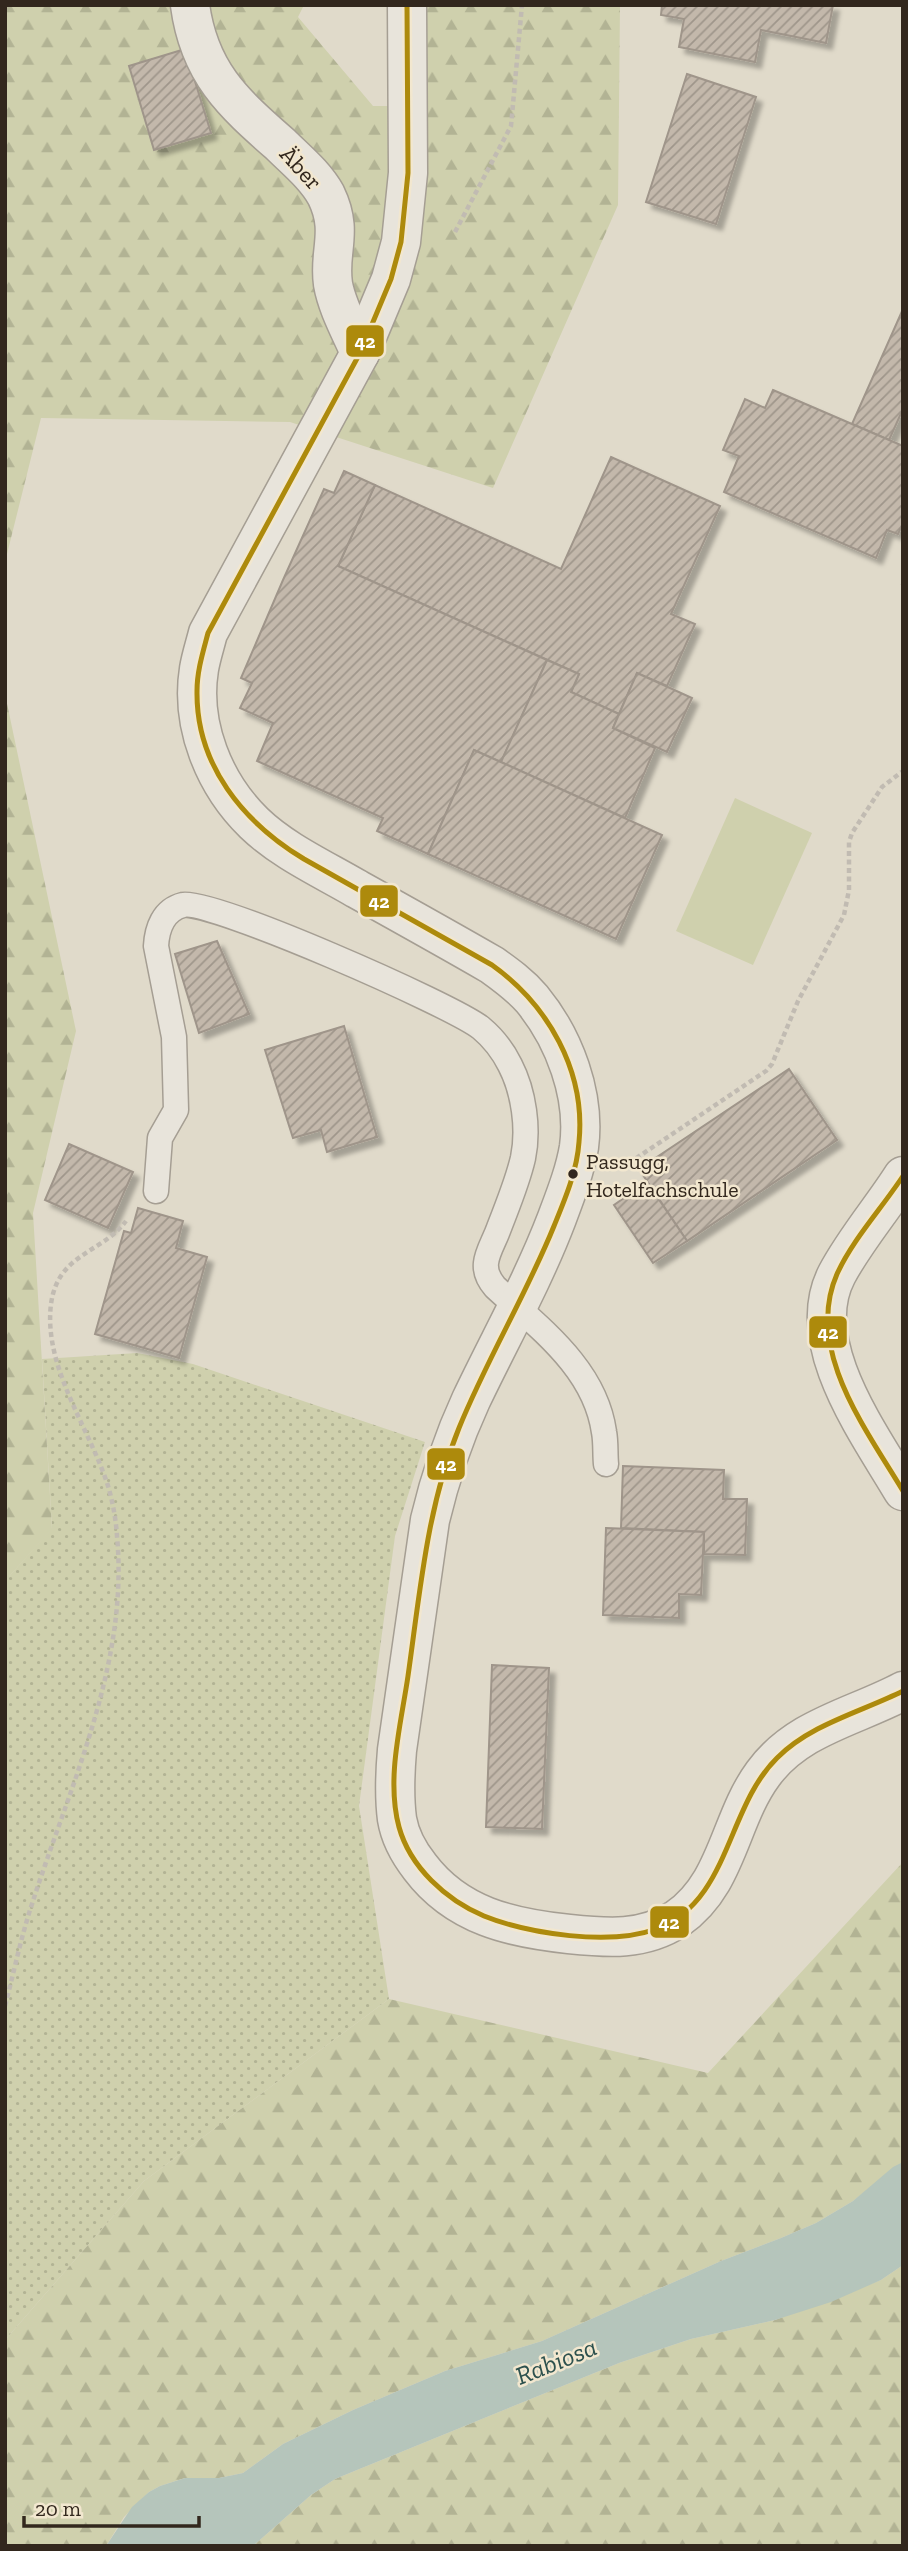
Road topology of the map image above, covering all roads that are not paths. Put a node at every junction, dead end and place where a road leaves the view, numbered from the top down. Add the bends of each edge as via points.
1 (190, 5) edge
2 (407, 5) edge
3 (360, 353) junction
4 (903, 1176) edge
5 (156, 1191) road end
6 (518, 1309) junction
7 (606, 1464) dead end
8 (903, 1491) edge
9 (903, 1691) edge

1 - 3 street, Äber via 201,51 221,86 310,173 326,196 336,233 334,286
2 - 3 street via 406,212 391,279
3 - 6 street via 208,633 197,697 202,732 223,783 255,824 295,853 492,965 531,998 551,1025 573,1080 579,1106 579,1146 542,1258
4 - 8 street via 836,1276 827,1301 826,1330 847,1392
5 - 6 lane via 160,1138 176,1110 174,1037 157,936 169,913 194,905 345,961 464,1016 492,1038 517,1083 526,1136 518,1177 486,1269 495,1287
6 - 7 lane via 564,1352 587,1384 603,1424
6 - 9 street via 452,1443 430,1520 395,1785 397,1822 408,1851 430,1881 460,1905 530,1930 609,1938 657,1930 695,1904 710,1885 750,1795 780,1756 822,1726

